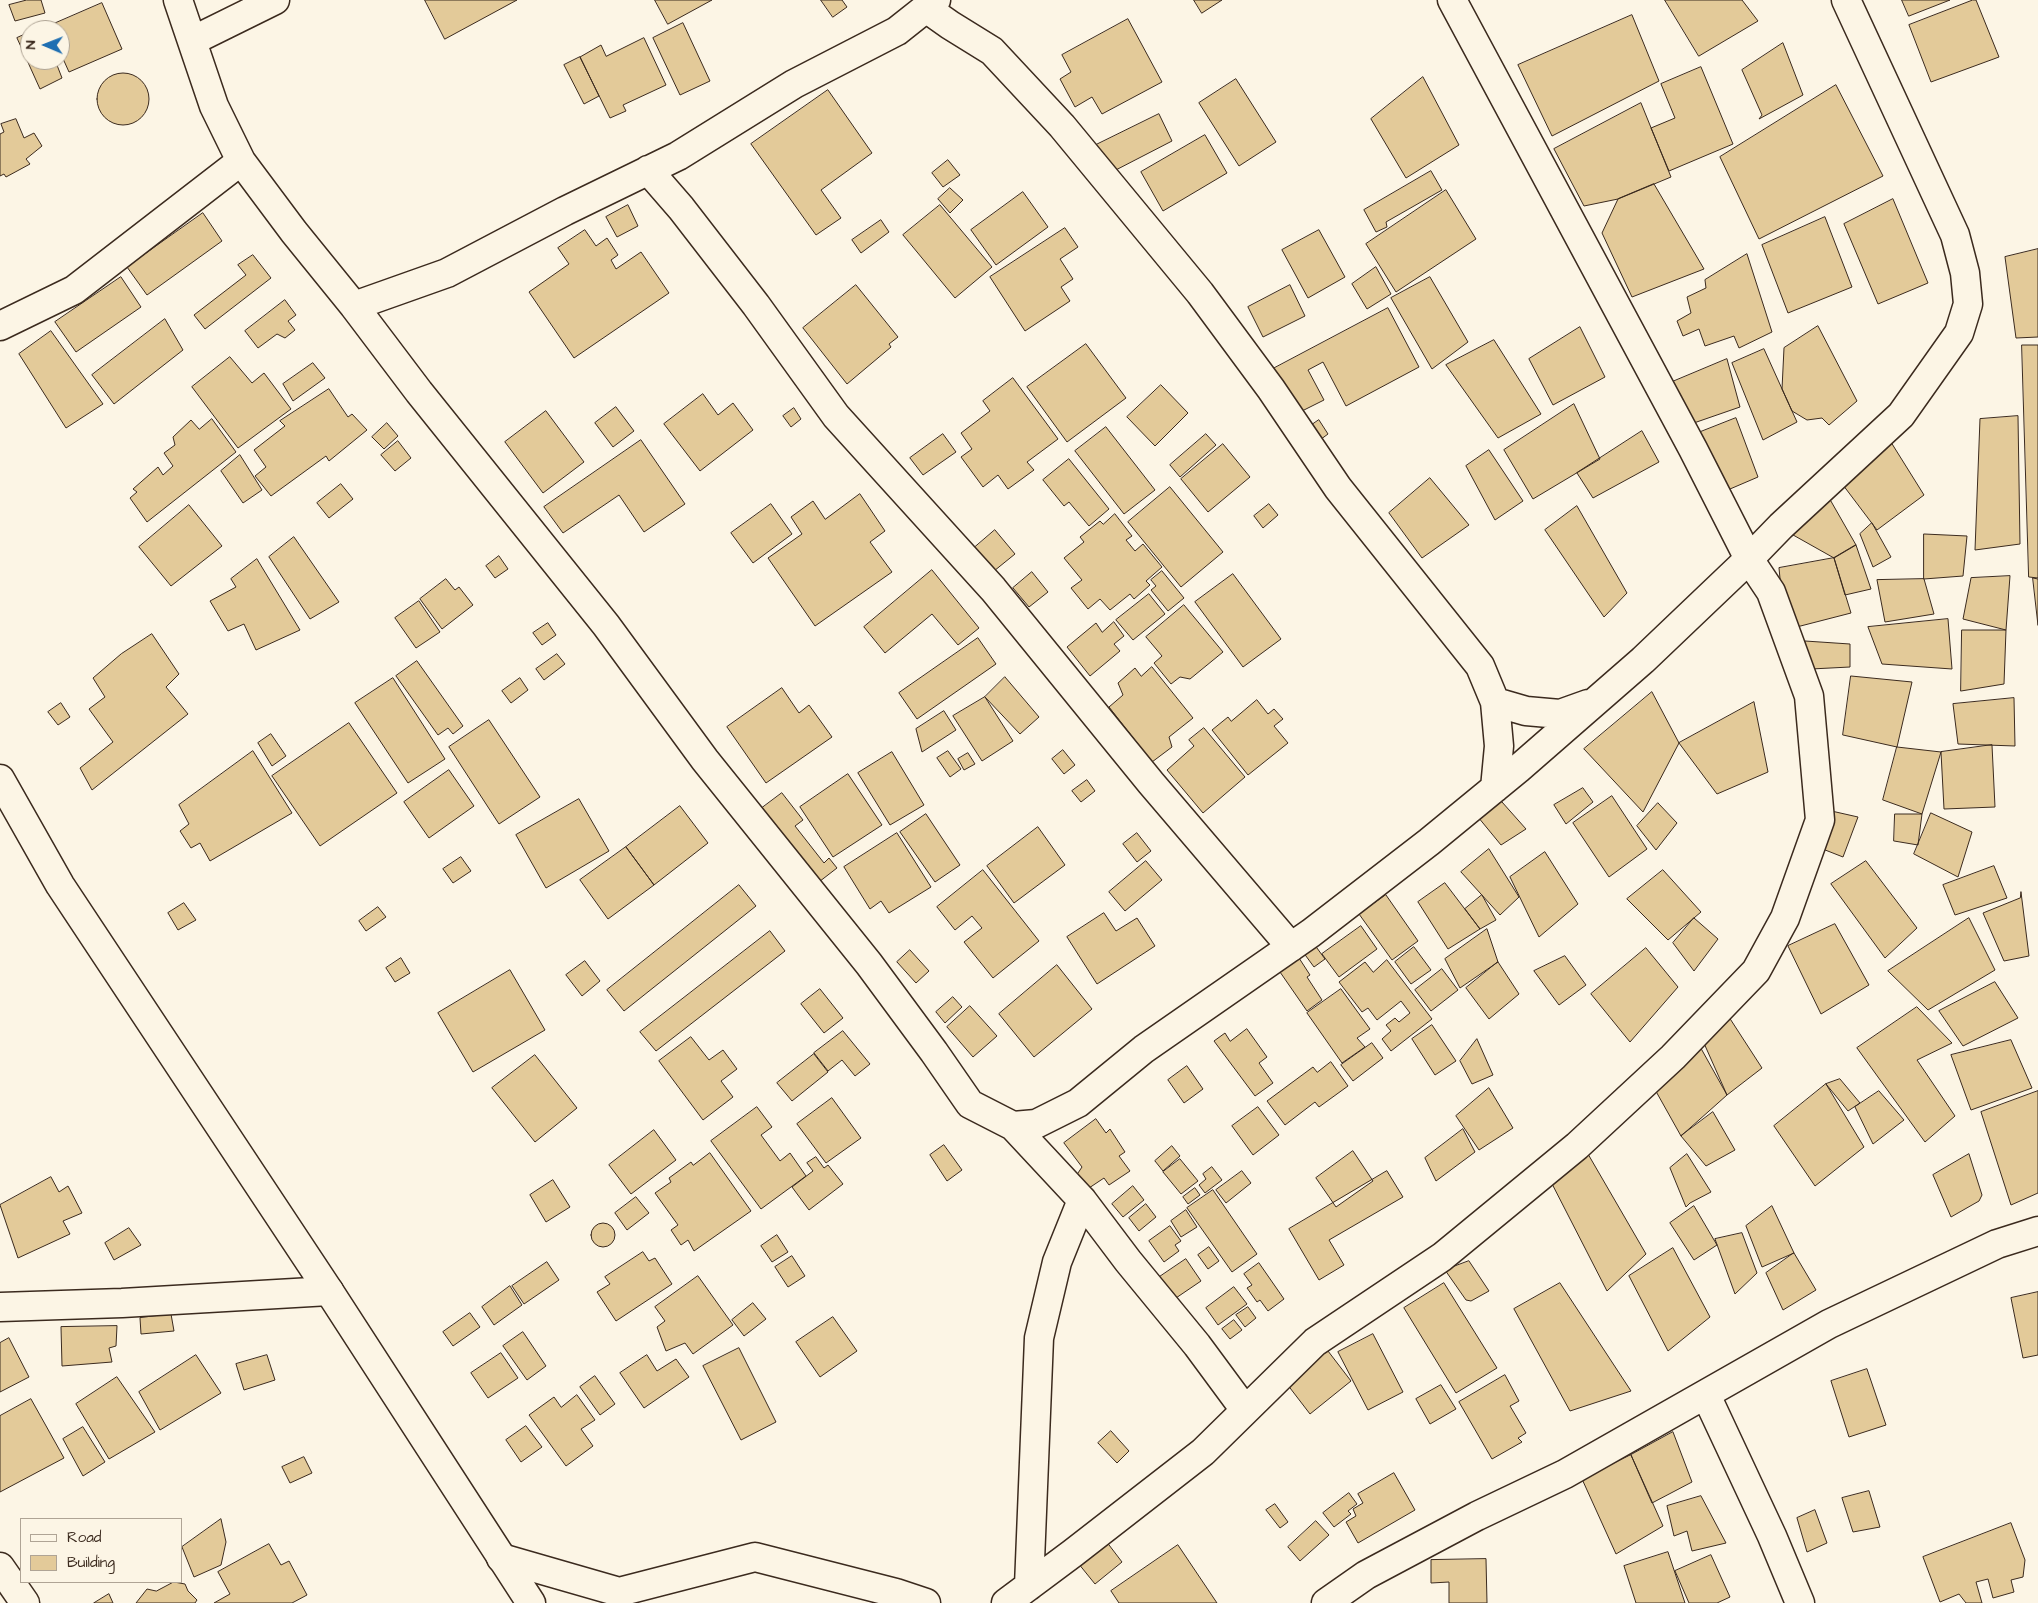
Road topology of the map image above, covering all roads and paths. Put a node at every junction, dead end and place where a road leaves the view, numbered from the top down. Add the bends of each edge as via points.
1 (178, 0) edge
2 (275, 0) edge
3 (1452, 0) edge
4 (1846, 0) edge
5 (931, 4) edge
6 (192, 41) junction
7 (241, 161) junction
8 (648, 170) junction
9 (354, 306) junction
10 (0, 326) edge
11 (1749, 559) junction
12 (1495, 702) junction
13 (1595, 702) junction
14 (0, 779) edge
15 (1495, 788) junction
16 (1291, 947) junction
17 (1013, 1126) junction
18 (1082, 1200) junction
19 (2038, 1231) edge
20 (329, 1291) junction
21 (0, 1307) edge
22 (1706, 1395) junction
23 (1245, 1410) junction
24 (501, 1558) junction
25 (0, 1567) edge
26 (1029, 1586) junction
27 (24, 1603) edge
28 (531, 1603) edge
29 (926, 1603) edge
30 (1006, 1603) edge
31 (1326, 1603) edge
32 (1800, 1603) edge

1 - 6 street
2 - 6 street
3 - 11 street via 1693,448
4 - 11 street via 1955,235 1965,273 1968,304 1960,333 1901,415
5 - 8 street via 897,31 794,84 678,156
5 - 12 street via 950,25 992,51 1062,126 1200,293 1338,488 1480,666
6 - 7 street via 214,106
7 - 9 street
7 - 10 street via 74,290
8 - 9 street via 447,273
8 - 16 street via 756,305 836,416 993,589 1150,783
9 - 17 street via 606,625 705,760 869,964 970,1104
11 - 13 street
11 - 23 street via 1771,592 1809,696 1820,820 1785,918 1756,971 1578,1146 1442,1257 1315,1342
12 - 13 street via 1526,711 1560,714
12 - 15 street via 1499,746
13 - 15 street
14 - 20 street via 60,885
15 - 16 street
16 - 17 street via 1144,1049 1078,1103 1036,1124
17 - 18 street
18 - 23 street
18 - 26 street via 1057,1262 1039,1338
19 - 22 street via 1997,1244 1829,1324
20 - 21 street
20 - 24 street
22 - 31 street via 1565,1474 1366,1575
22 - 32 street
23 - 26 street via 1203,1452
24 - 28 street
24 - 29 street via 619,1592 755,1557
25 - 27 street
26 - 30 street

